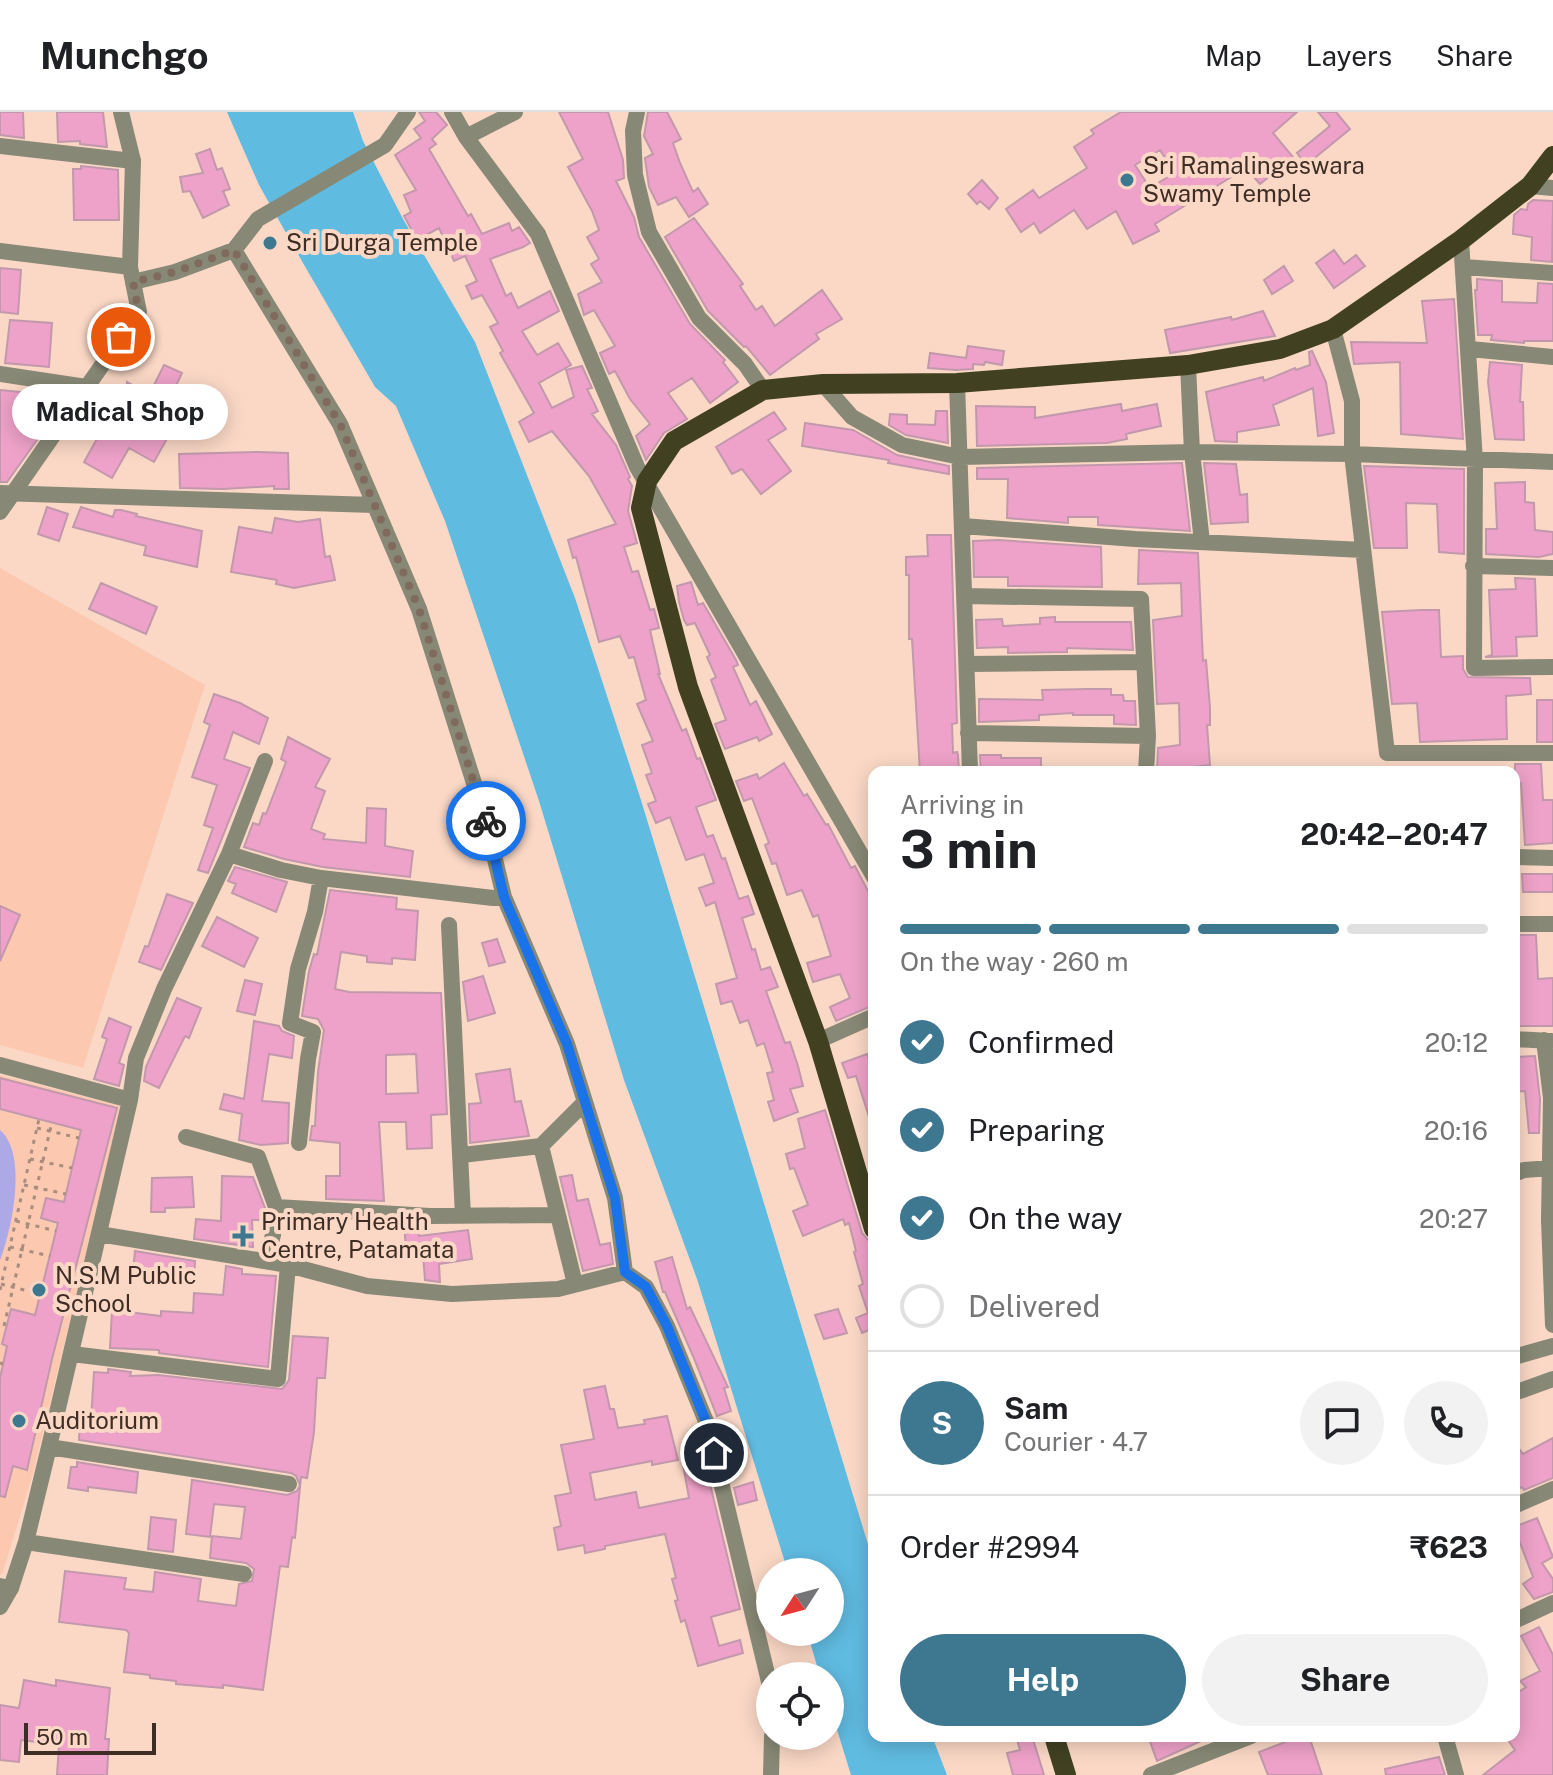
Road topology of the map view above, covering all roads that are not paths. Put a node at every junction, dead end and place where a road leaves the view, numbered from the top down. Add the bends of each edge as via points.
1 (121, 112) edge
2 (408, 112) edge
3 (452, 112) edge
4 (515, 112) edge
5 (637, 112) edge
6 (466, 137) junction
7 (0, 146) edge
8 (1553, 156) edge
9 (133, 161) junction
10 (1530, 186) junction
11 (1553, 188) edge
12 (1461, 240) junction
13 (234, 250) junction
14 (0, 251) edge
15 (1463, 267) junction
16 (1553, 273) edge
17 (131, 274) junction
18 (1333, 329) junction
19 (1470, 349) junction
20 (1553, 357) edge
21 (1188, 365) junction
22 (0, 374) edge
23 (957, 383) junction
24 (823, 384) junction
25 (86, 387) junction
26 (763, 390) junction
27 (1192, 452) junction
28 (1352, 454) junction
29 (960, 457) junction
30 (1475, 461) junction
31 (1553, 462) edge
32 (647, 481) junction
33 (5, 494) edge
34 (374, 505) junction
35 (0, 512) edge
36 (963, 526) junction
37 (1202, 542) junction
38 (1363, 550) junction
39 (1473, 566) junction
40 (1553, 568) edge
41 (965, 596) junction
42 (1143, 662) junction
43 (967, 664) junction
44 (1553, 667) edge
45 (968, 733) junction
46 (1148, 736) junction
47 (1553, 753) edge
48 (265, 761) dead end
49 (970, 766) edge
50 (1146, 766) edge
51 (229, 854) junction
52 (1520, 857) edge
53 (1553, 858) edge
54 (868, 867) edge
55 (321, 878) junction
56 (504, 897) junction
57 (1520, 924) edge
58 (1553, 924) edge
59 (449, 925) dead end
60 (868, 1019) edge
61 (1520, 1039) edge
62 (818, 1041) junction
63 (1548, 1041) edge
64 (0, 1065) edge
65 (130, 1100) junction
66 (585, 1102) junction
67 (186, 1137) dead end
68 (299, 1143) dead end
69 (541, 1146) junction
70 (462, 1155) junction
71 (1551, 1168) junction
72 (1520, 1172) edge
73 (276, 1207) junction
74 (868, 1209) edge
75 (556, 1215) junction
76 (463, 1216) junction
77 (99, 1234) junction
78 (266, 1261) junction
79 (288, 1265) junction
80 (625, 1272) junction
81 (575, 1284) junction
82 (1553, 1325) edge
83 (1553, 1346) edge
84 (72, 1354) junction
85 (1520, 1355) edge
86 (1553, 1379) edge
87 (1520, 1391) edge
88 (49, 1447) junction
89 (289, 1484) dead end
90 (1553, 1489) edge
91 (1520, 1503) edge
92 (26, 1542) junction
93 (244, 1574) dead end
94 (5, 1587) edge
95 (1553, 1603) edge
96 (0, 1607) edge
97 (1520, 1618) edge
98 (764, 1662) edge
99 (1056, 1742) edge
100 (1236, 1742) edge
101 (1447, 1742) edge
102 (772, 1750) edge
103 (771, 1775) edge
104 (1066, 1775) edge
105 (1151, 1775) edge
106 (1456, 1775) edge

1 - 9 street
2 - 13 street via 385,145 258,219
3 - 6 street
4 - 6 street
5 - 26 street via 635,175 649,232 699,318
6 - 32 street via 538,234
7 - 9 street
8 - 10 main road
9 - 17 street
10 - 11 street
10 - 12 main road
12 - 15 street
12 - 18 main road
13 - 17 street via 175,272
13 - 34 street via 340,424
14 - 17 street
15 - 16 street
15 - 19 street
17 - 25 street via 139,312
18 - 21 main road via 1280,349
18 - 28 street via 1352,401
19 - 20 street
19 - 30 street
21 - 23 main road
21 - 27 street
22 - 25 street
23 - 24 main road
23 - 29 street
24 - 26 main road
24 - 29 street via 852,417 902,445
25 - 33 street
26 - 32 main road via 674,441
27 - 28 street
27 - 29 street
27 - 37 street
28 - 30 street
28 - 38 street
29 - 36 street
30 - 31 street
30 - 39 street
32 - 54 street
32 - 62 main road via 641,508 688,687
33 - 34 street
33 - 35 street
34 - 56 street via 419,609 485,818
36 - 37 street
36 - 41 street
37 - 38 street
38 - 47 street via 1387,753
39 - 40 street
39 - 44 street via 1474,668
41 - 42 street via 1141,599
41 - 43 street
42 - 43 street
42 - 46 street
43 - 45 street
45 - 46 street
45 - 49 street
46 - 50 street
48 - 51 street
51 - 55 street
51 - 65 street via 136,1058
52 - 53 street
55 - 56 street
55 - 68 street via 290,1023 313,1032
56 - 66 street via 567,1044
57 - 58 street
59 - 70 street
60 - 62 street
61 - 63 street
62 - 74 main road
63 - 71 street
64 - 65 street
65 - 77 street
66 - 69 street
66 - 80 street via 615,1198
67 - 73 street via 258,1157
69 - 70 street
69 - 75 street
70 - 76 street
71 - 72 street
71 - 82 street
73 - 76 street
73 - 78 street
75 - 76 street
75 - 81 street
77 - 78 street
77 - 84 street
78 - 79 street
79 - 81 street via 367,1286 452,1294
79 - 84 street via 278,1379
80 - 81 street
80 - 98 street via 646,1287 707,1424
83 - 85 street
84 - 88 street
86 - 87 street
88 - 89 street
88 - 92 street
90 - 91 street
92 - 93 street
92 - 94 street
94 - 96 street
95 - 97 street
99 - 104 main road
100 - 105 street
101 - 106 street
102 - 103 street

